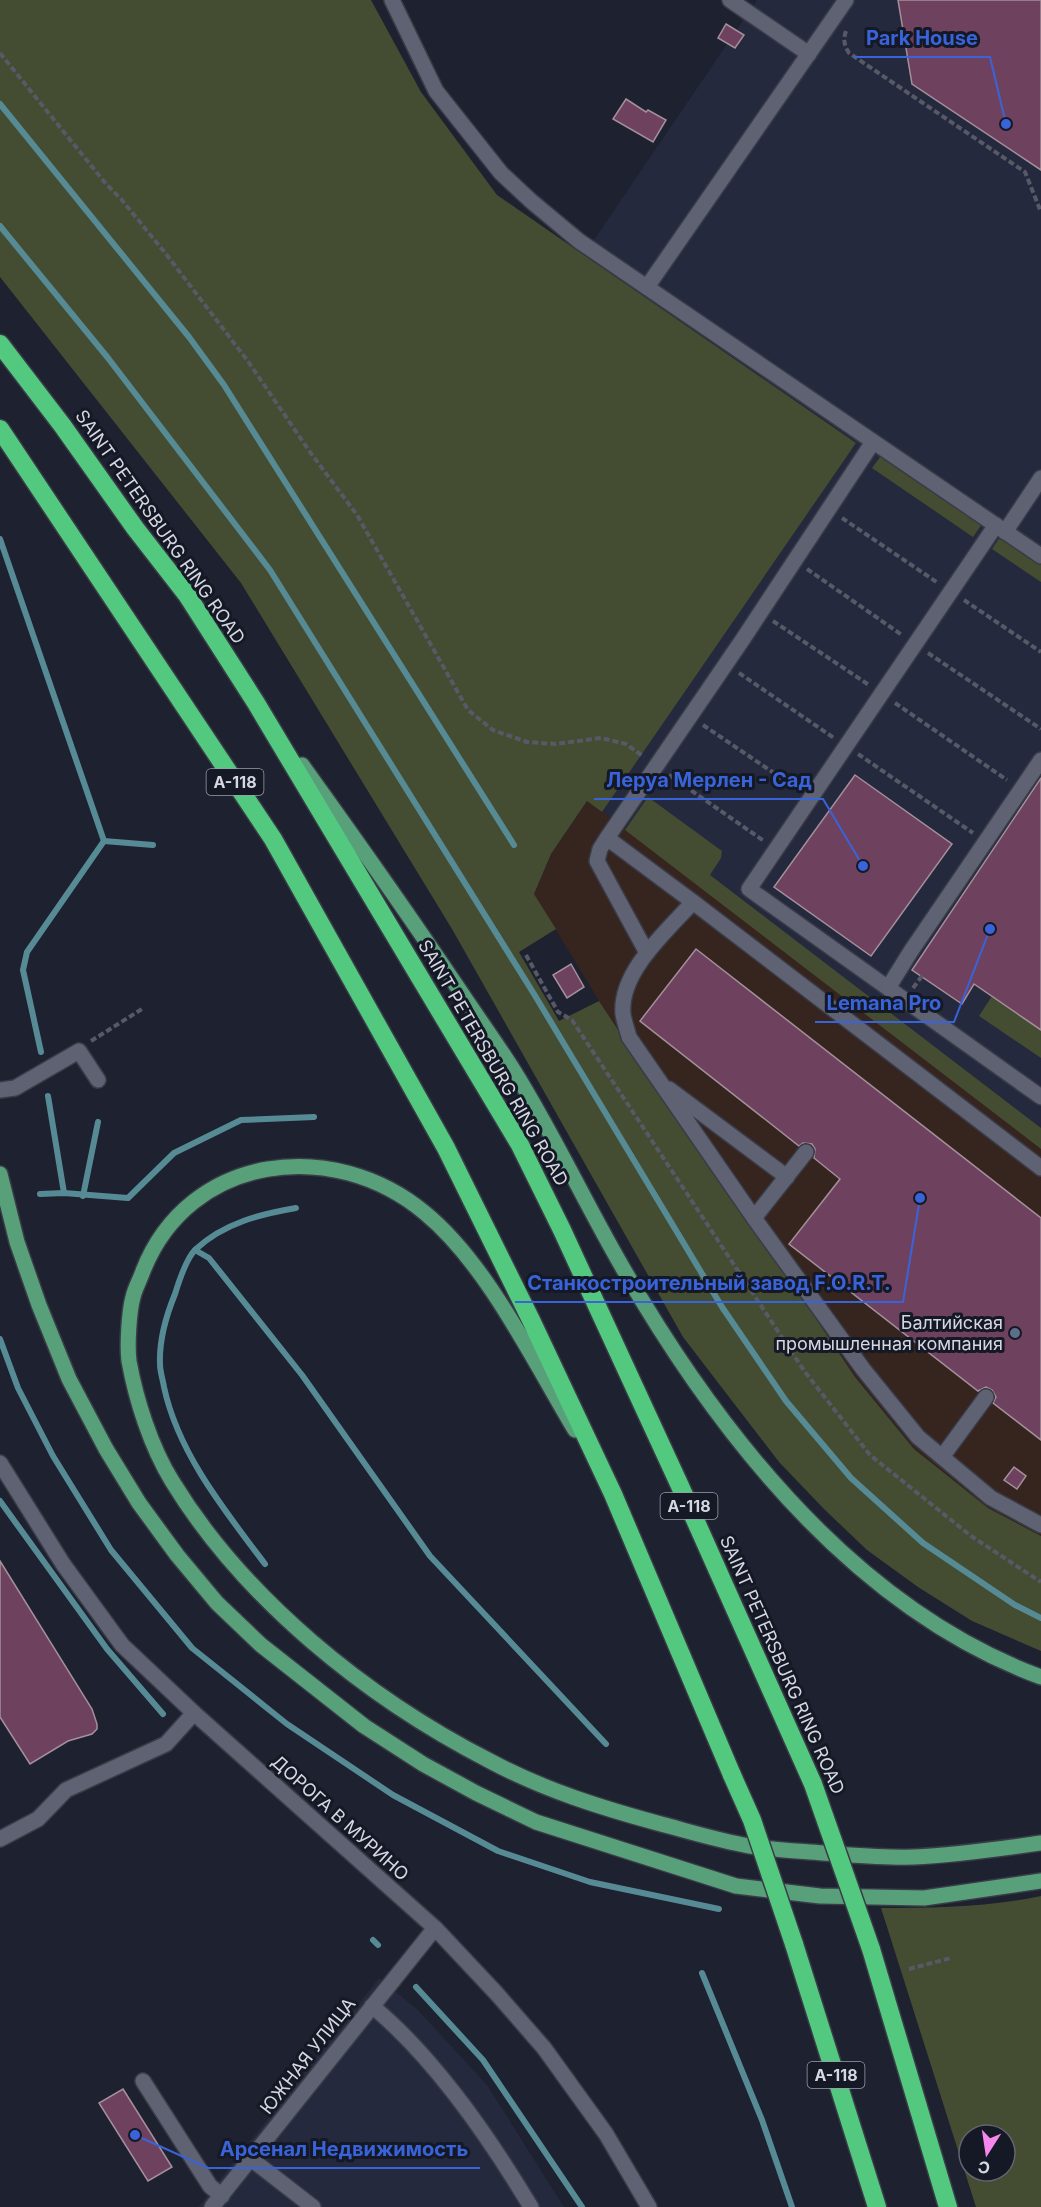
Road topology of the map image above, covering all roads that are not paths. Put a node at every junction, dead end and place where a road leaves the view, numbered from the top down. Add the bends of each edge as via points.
1 (392, 0) edge
2 (730, 0) edge
3 (846, 0) edge
4 (809, 54) junction
5 (646, 287) junction
6 (0, 344) edge
7 (0, 429) edge
8 (873, 442) junction
9 (1041, 478) edge
10 (1001, 528) junction
11 (1041, 556) edge
12 (256, 703) junction
13 (1041, 760) edge
14 (607, 837) junction
15 (693, 902) junction
16 (647, 953) junction
17 (888, 988) junction
18 (98, 1080) dead end
19 (659, 1081) junction
20 (0, 1090) edge
21 (1041, 1097) edge
22 (806, 1152) dead end
23 (1041, 1167) edge
24 (0, 1174) edge
25 (787, 1177) junction
26 (754, 1218) junction
27 (986, 1397) dead end
28 (942, 1457) junction
29 (0, 1463) edge
30 (613, 1494) junction
31 (1041, 1525) edge
32 (1041, 1677) edge
33 (194, 1713) junction
34 (0, 1839) edge
35 (1041, 1843) edge
36 (1041, 1881) edge
37 (435, 1928) junction
38 (372, 2006) junction
39 (143, 2081) dead end
40 (251, 2159) junction
41 (217, 2201) edge
42 (313, 2207) edge
43 (531, 2207) edge
44 (649, 2207) edge
45 (877, 2207) edge
46 (948, 2207) edge

1 - 5 street via 436,91 501,173 579,241
2 - 4 street
3 - 4 street
4 - 5 street
5 - 8 street
6 - 12 highway, SAINT PETERSBURG RING ROAD / А-118 via 188,595
7 - 30 highway, А-118 via 273,840 446,1149
8 - 10 street
8 - 14 street
9 - 10 street
10 - 11 street
10 - 17 street via 951,591 749,889
12 - 32 main road via 388,884 515,1072 625,1271 686,1370 734,1436 822,1534 888,1592 982,1652
12 - 46 highway, SAINT PETERSBURG RING ROAD / А-118, bridge via 520,1145 680,1486 813,1784 871,1949
13 - 17 street
14 - 15 street
14 - 16 street via 597,861
15 - 16 street
15 - 23 street
16 - 19 street via 628,984 623,1013 629,1037
17 - 21 street
18 - 20 street via 79,1051 15,1088
19 - 25 street
19 - 26 street
22 - 25 street
24 - 36 main road via 17,1242 69,1379 139,1503 217,1603 261,1645 364,1726 423,1764 536,1822 736,1886 820,1896 924,1898
25 - 26 street
26 - 28 street via 863,1369 918,1437
27 - 28 street
28 - 31 street via 991,1498
29 - 33 street, ДОРОГА В МУРИНО via 63,1564 122,1644
30 - 35 main road via 487,1285 455,1242 424,1212 390,1189 351,1172 308,1166 270,1167 226,1182 189,1204 152,1248 132,1299 129,1357 147,1427 171,1479 243,1576 283,1617 352,1673 431,1728 492,1763 550,1789 613,1811 751,1846 912,1857
30 - 45 highway, А-118, bridge via 752,1820
33 - 34 street via 166,1744 66,1790 38,1819
33 - 37 street, ДОРОГА В МУРИНО
37 - 38 street, ЮЖНАЯ УЛИЦА
37 - 44 street, ДОРОГА В МУРИНО via 544,2048 606,2134
38 - 40 street, ЮЖНАЯ УЛИЦА
38 - 43 street via 406,2037 441,2078
39 - 41 street
40 - 41 street, ЮЖНАЯ УЛИЦА
40 - 42 street

